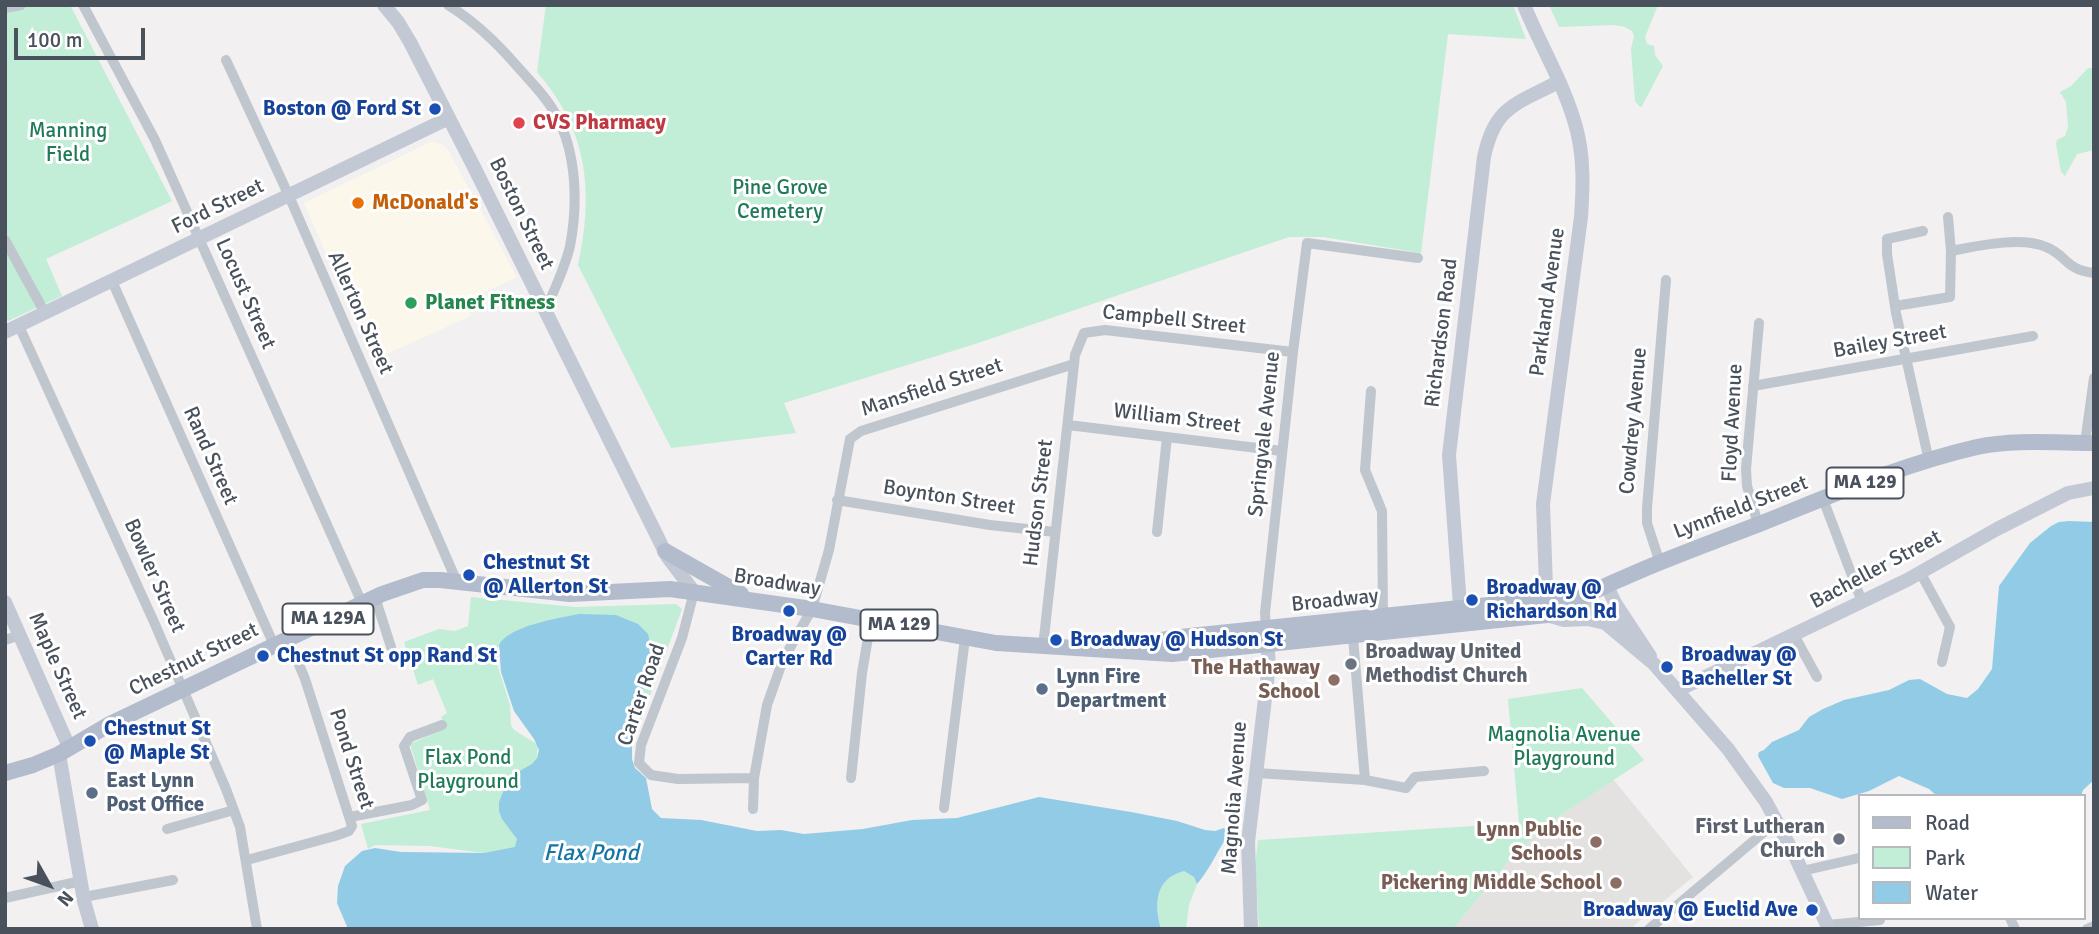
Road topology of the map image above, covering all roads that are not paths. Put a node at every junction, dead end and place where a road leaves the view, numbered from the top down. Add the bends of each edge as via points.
1 (21, 5) edge
2 (83, 5) edge
3 (384, 5) edge
4 (448, 5) edge
5 (1524, 5) edge
6 (5, 8) edge
7 (226, 60) dead end
8 (1558, 82) junction
9 (449, 118) junction
10 (289, 196) junction
11 (1948, 217) dead end
12 (1923, 231) dead end
13 (5, 240) edge
14 (200, 240) junction
15 (1951, 251) junction
16 (1418, 258) dead end
17 (2094, 273) edge
18 (1666, 280) dead end
19 (112, 281) junction
20 (1895, 306) junction
21 (545, 311) junction
22 (45, 313) junction
23 (1759, 323) dead end
24 (19, 326) junction
25 (5, 332) edge
26 (2034, 336) dead end
27 (1293, 352) junction
28 (1906, 359) junction
29 (1074, 364) junction
30 (2094, 378) edge
31 (1753, 386) junction
32 (1371, 391) dead end
33 (1068, 425) junction
34 (1167, 437) junction
35 (2089, 443) edge
36 (1282, 452) junction
37 (1928, 461) junction
38 (2094, 488) edge
39 (1823, 499) junction
40 (837, 500) junction
41 (1758, 524) junction
42 (1055, 531) junction
43 (1157, 532) dead end
44 (665, 551) junction
45 (1660, 563) junction
46 (1920, 572) junction
47 (457, 582) junction
48 (1607, 586) junction
49 (694, 592) junction
50 (369, 600) junction
51 (756, 601) junction
52 (1573, 601) junction
53 (5, 602) edge
54 (1862, 602) junction
55 (1547, 607) junction
56 (1460, 608) junction
57 (812, 609) junction
58 (1382, 617) junction
59 (871, 620) junction
60 (1462, 625) junction
61 (20, 635) junction
62 (1794, 635) junction
63 (1267, 637) junction
64 (1353, 637) junction
65 (965, 638) junction
66 (5, 640) edge
67 (281, 642) junction
68 (1642, 642) junction
69 (391, 647) dead end
70 (1043, 647) junction
71 (1942, 662) dead end
72 (1654, 664) junction
73 (1817, 677) dead end
74 (183, 689) junction
75 (1678, 690) junction
76 (442, 725) dead end
77 (64, 750) junction
78 (1484, 771) dead end
79 (5, 773) edge
80 (1257, 773) junction
81 (754, 778) junction
82 (851, 778) dead end
83 (1365, 780) junction
84 (944, 808) dead end
85 (753, 809) dead end
86 (234, 810) junction
87 (351, 817) junction
88 (1776, 822) junction
89 (167, 829) dead end
90 (1857, 858) edge
91 (247, 860) junction
92 (1802, 871) junction
93 (173, 880) dead end
94 (81, 881) junction
95 (84, 897) junction
96 (5, 898) edge
97 (1880, 920) edge
98 (2094, 926) edge
99 (1825, 928) edge
100 (92, 929) edge
101 (257, 929) edge
102 (1251, 929) edge
103 (1649, 929) edge
104 (2087, 929) edge

1 - 6 street
2 - 14 street, Locust Street via 155,139
3 - 9 street, Boston Street via 404,32
4 - 21 street via 501,48 546,99 561,124 573,176 572,229 565,262
5 - 8 street, Parkland Avenue
7 - 10 street, Allerton Street
8 - 55 street, Parkland Avenue via 1576,128 1583,183 1543,504
8 - 56 street, Richardson Road via 1500,117 1484,157 1449,455
9 - 10 street, Ford Street
9 - 21 street, Boston Street
10 - 14 street, Ford Street
10 - 47 street, Allerton Street
11 - 15 street
12 - 20 street via 1887,239
13 - 22 street
14 - 19 street, Ford Street
14 - 50 street, Locust Street
15 - 17 street via 1987,244 2036,244 2050,248 2070,267
15 - 20 street via 1950,297
16 - 27 street, Springvale Avenue via 1307,243
18 - 45 street, Cowdrey Avenue via 1647,508
19 - 22 street, Ford Street
19 - 67 street, Rand Street
20 - 28 street
21 - 44 street, Boston Street
22 - 24 street, Ford Street
23 - 31 street, Floyd Avenue
24 - 25 street, Ford Street
24 - 74 street, Bowler Street
26 - 28 street, Bailey Street
27 - 29 street, Campbell Street via 1095,330 1081,336
27 - 36 street, Springvale Avenue
28 - 31 street, Bailey Street
28 - 37 street
29 - 33 street, Hudson Street
29 - 40 street, Mansfield Street via 854,435 848,443
30 - 35 street
31 - 41 street, Floyd Avenue via 1746,478
32 - 58 street via 1365,470 1382,511
33 - 34 street, William Street
33 - 42 street, Hudson Street
34 - 36 street, William Street
34 - 43 street
35 - 37 main road, Lynnfield Street / MA 129 via 1979,447
36 - 63 street, Springvale Avenue via 1265,613
37 - 39 main road, Lynnfield Street / MA 129
38 - 46 street, Bacheller Street via 2068,493
39 - 41 main road, Lynnfield Street / MA 129
39 - 54 street
40 - 42 street, Boynton Street
40 - 57 street, Mansfield Street
41 - 45 main road, Lynnfield Street / MA 129
42 - 70 street, Hudson Street
44 - 49 street, Boston Street
44 - 51 main road, MA 129
45 - 48 main road, Lynnfield Street / MA 129
46 - 54 street, Bacheller Street
46 - 71 street via 1950,627
47 - 49 main road, Chestnut Street / MA 129A via 570,594 660,589
47 - 50 main road, Chestnut Street / MA 129A via 417,581
48 - 52 main road, Lynnfield Street / MA 129
48 - 68 street, Broadway
49 - 51 main road, Broadway / MA 129
49 - 81 street, Carter Road via 682,638 641,745 639,763 651,775 678,779
50 - 67 main road, Chestnut Street / MA 129A
50 - 69 street, Locust Street
51 - 57 main road, Broadway / MA 129
52 - 55 main road, Broadway / MA 129
52 - 68 street, Broadway via 1609,612
53 - 61 street, Maple Street
54 - 62 street, Bacheller Street
55 - 56 main road, Broadway / MA 129
55 - 60 main road, Broadway / MA 129
55 - 72 street, Broadway via 1564,620 1605,623
56 - 58 main road, Broadway / MA 129
56 - 60 street, Richardson Road
57 - 59 main road, Broadway / MA 129
57 - 81 street via 783,660 767,705
58 - 63 main road, Broadway / MA 129
59 - 65 main road, Broadway / MA 129
59 - 82 street
60 - 64 main road, Broadway / MA 129
61 - 66 street
61 - 77 street, Maple Street
62 - 73 street
62 - 75 street, Bacheller Street
63 - 64 main road, Broadway / MA 129
63 - 70 main road, Broadway / MA 129 via 1171,638 1102,650
63 - 80 street, Magnolia Avenue via 1269,664
64 - 83 street
65 - 70 main road, Broadway / MA 129
65 - 84 street
67 - 74 main road, Chestnut Street / MA 129A
67 - 87 street, Pond Street via 305,679
68 - 72 street, Broadway
72 - 75 street, Broadway
74 - 77 main road, Chestnut Street / MA 129A
74 - 86 street, Bowler Street
75 - 88 street, Broadway via 1728,749
76 - 87 street via 410,737 404,746 422,800
77 - 79 main road, Chestnut Street / MA 129A
77 - 94 street, Maple Street
78 - 83 street via 1415,777 1406,788
80 - 83 street
80 - 102 street, Magnolia Avenue via 1248,842
81 - 85 street
86 - 89 street
86 - 91 street, Bowler Street
87 - 91 street, Pond Street via 352,826 344,834
88 - 92 street, Broadway
88 - 103 street
90 - 92 street
91 - 101 street, Bowler Street
92 - 99 street, Broadway
93 - 95 street
94 - 95 street, Maple Street
94 - 96 street
95 - 100 street, Maple Street
97 - 99 street
98 - 104 street

